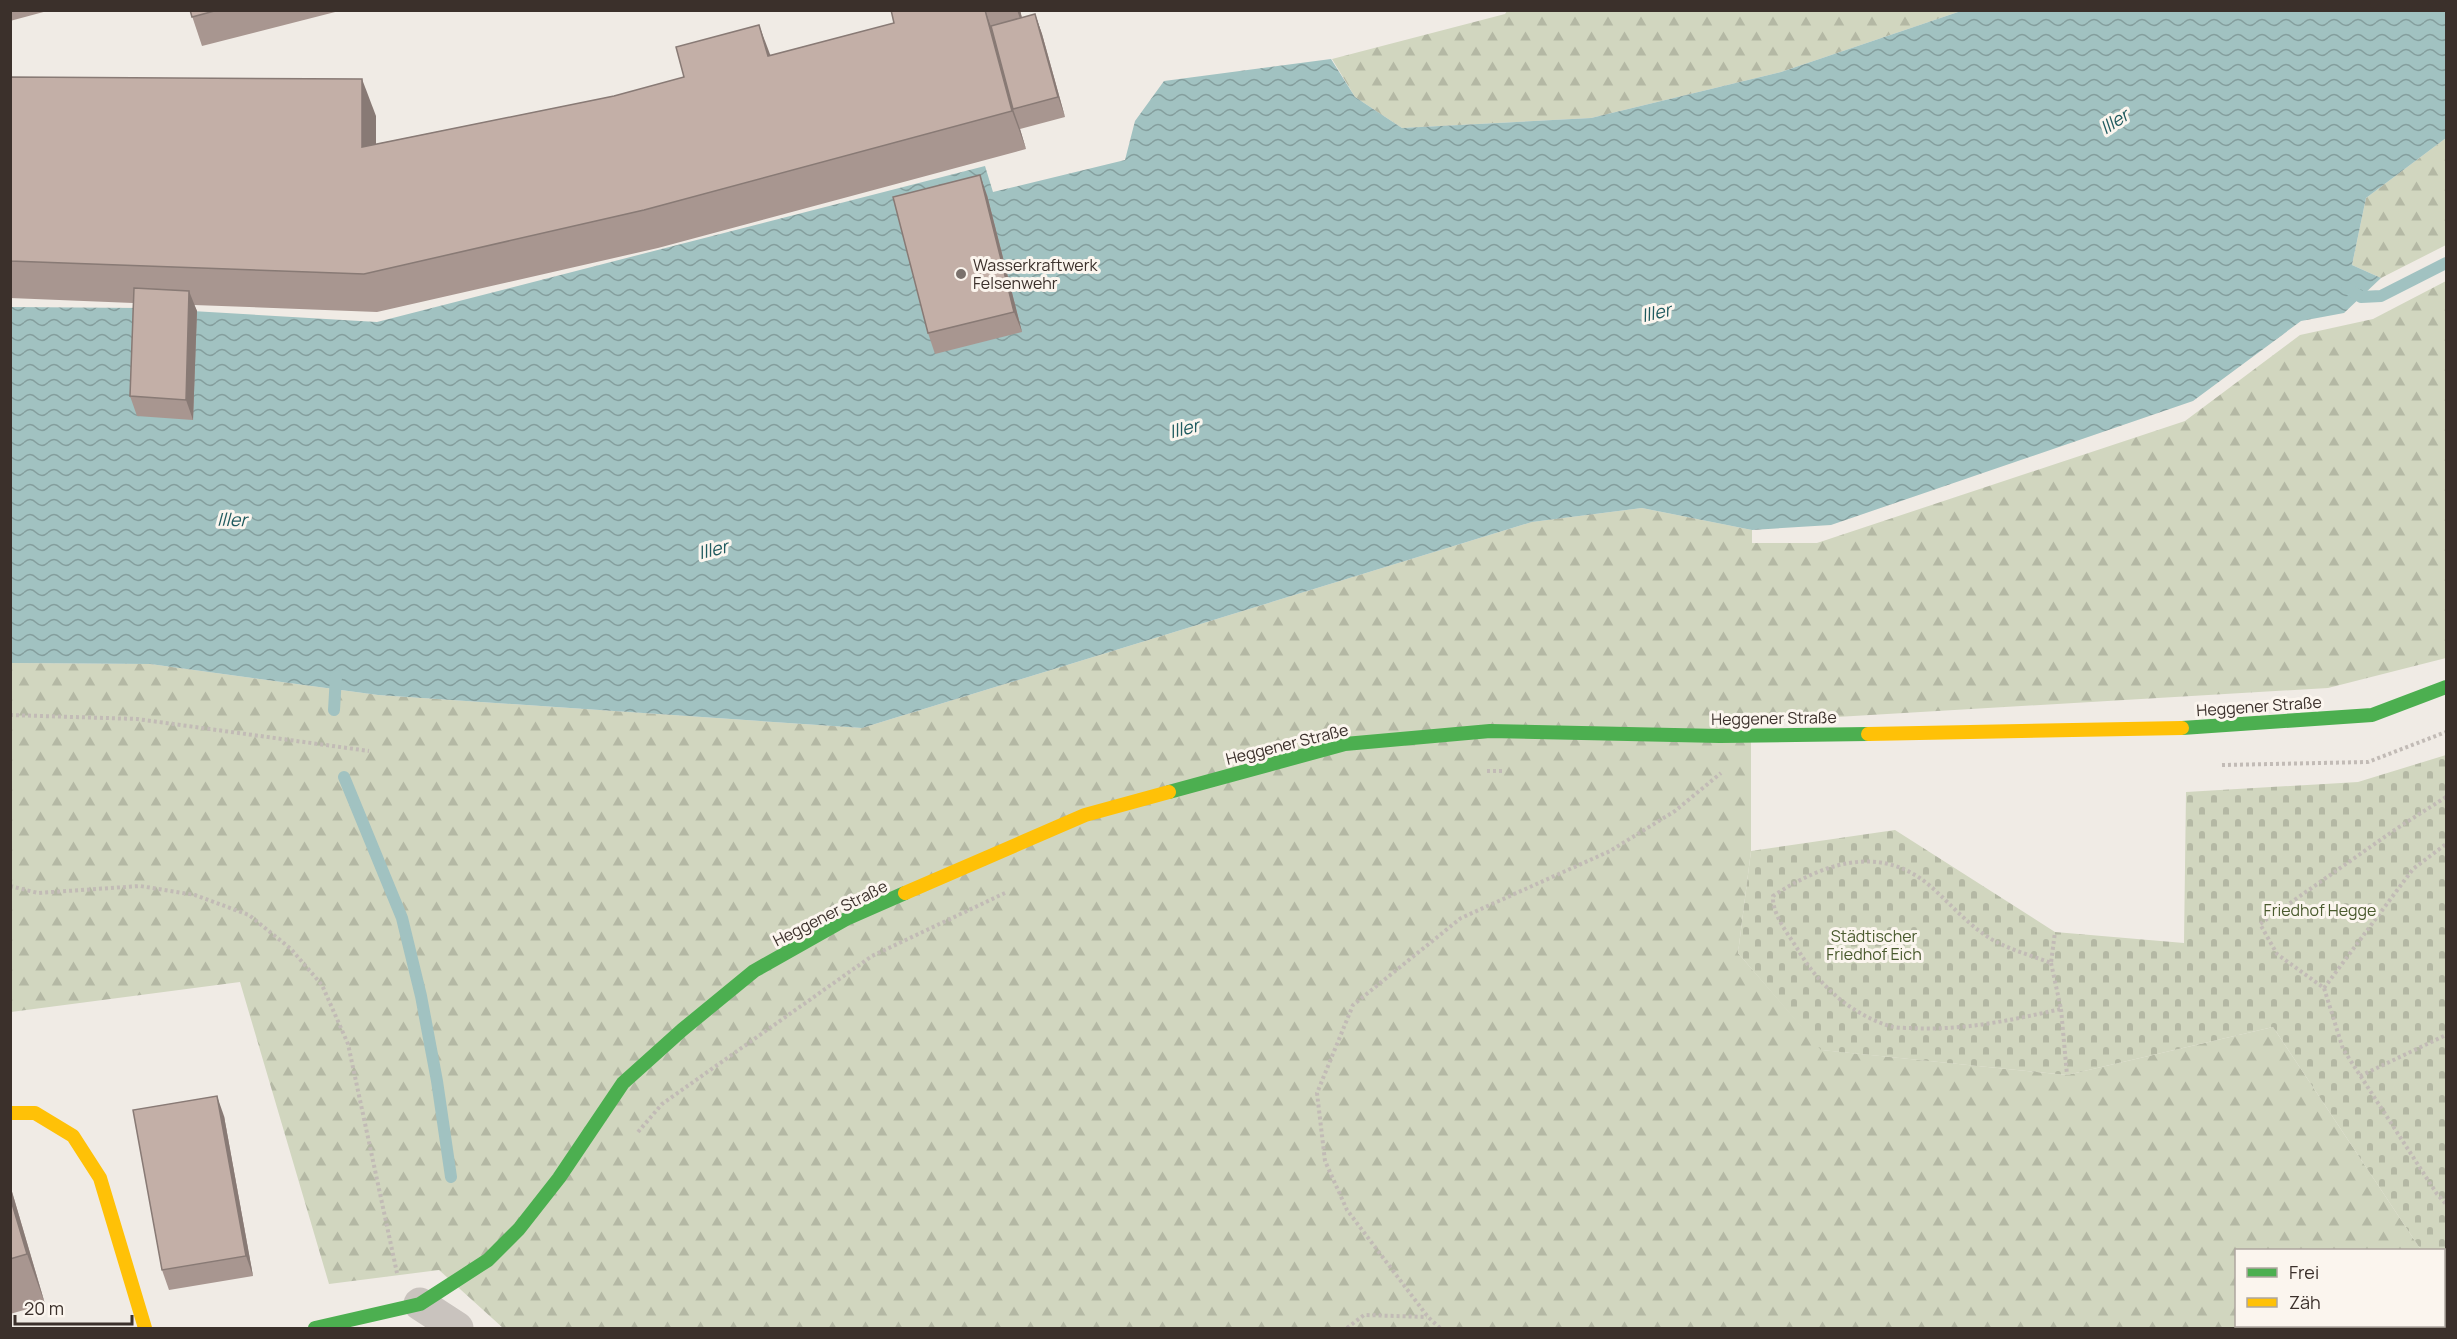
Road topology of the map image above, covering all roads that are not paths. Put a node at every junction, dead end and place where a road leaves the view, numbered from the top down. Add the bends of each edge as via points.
1 (2446, 687) edge
2 (10, 1113) edge
3 (412, 1305) junction
4 (145, 1329) edge
5 (315, 1329) edge
6 (457, 1329) edge

1 - 3 street, Heggener Straße via 2372,715 2160,729 1720,736 1490,731 1356,743 1085,815 848,918 754,971 624,1083 559,1178 488,1260
2 - 4 street via 34,1113 73,1136 100,1178
3 - 5 street, Heggener Straße
3 - 6 street

